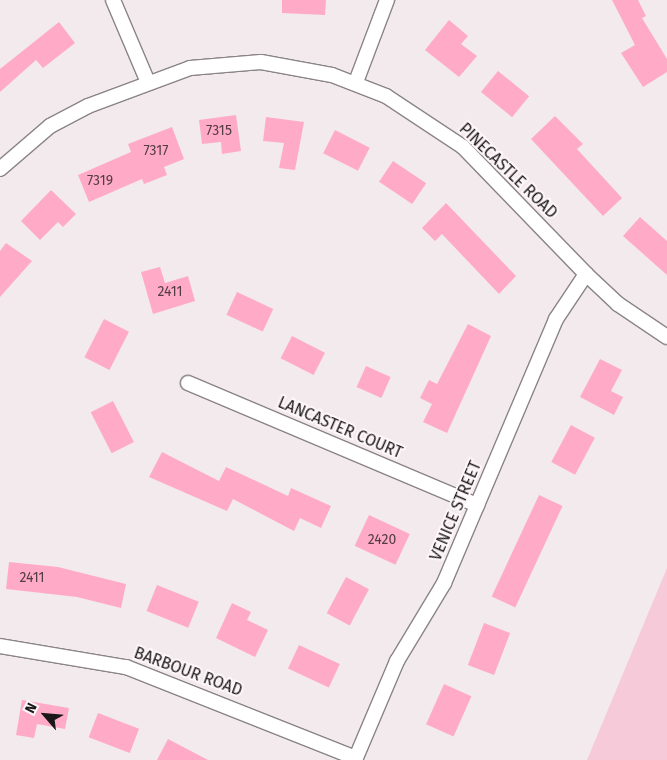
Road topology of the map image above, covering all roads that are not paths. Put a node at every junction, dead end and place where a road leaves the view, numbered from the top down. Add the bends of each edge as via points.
1 (113, 0) edge
2 (387, 0) edge
3 (147, 80) junction
4 (356, 82) junction
5 (0, 169) edge
6 (586, 274) junction
7 (667, 337) edge
8 (188, 383) dead end
9 (477, 505) junction
10 (0, 646) edge
11 (355, 759) edge

1 - 3 street
2 - 4 street
3 - 4 street, PINECASTLE ROAD via 190,68 261,62 297,66
3 - 5 street, PINECASTLE ROAD via 50,126
4 - 6 street, PINECASTLE ROAD via 432,124 463,147
6 - 7 street, PINECASTLE ROAD via 618,304
6 - 9 street, VENICE STREET via 556,319
8 - 9 street, LANCASTER COURT
9 - 11 street, VENICE STREET via 444,583 397,661
10 - 11 street, BARBOUR ROAD via 126,667

